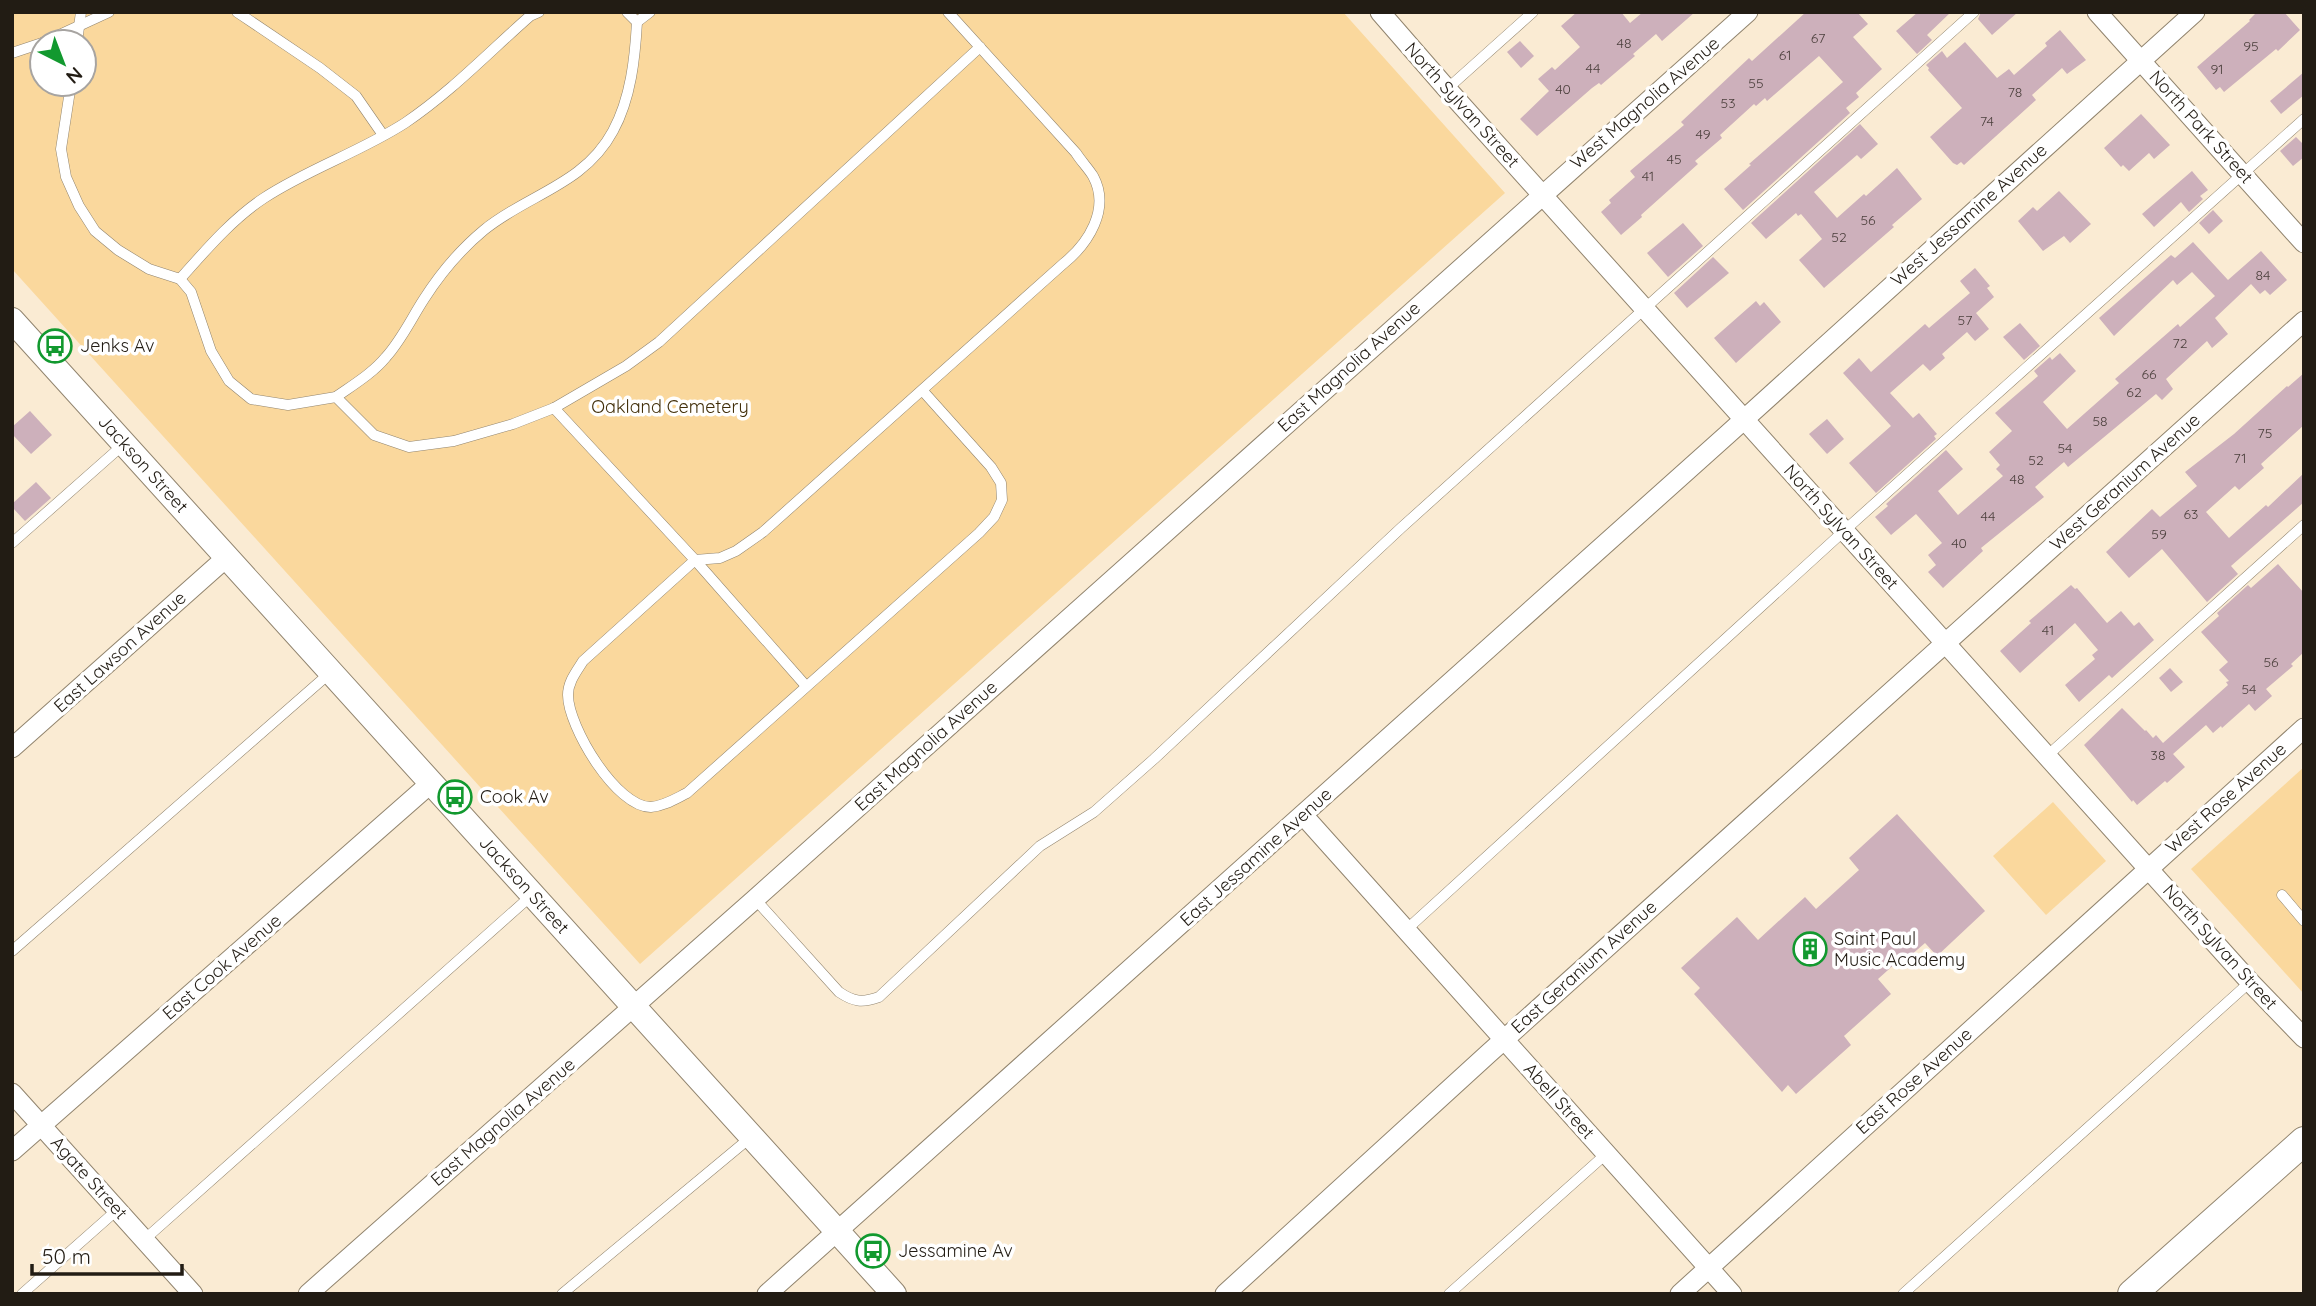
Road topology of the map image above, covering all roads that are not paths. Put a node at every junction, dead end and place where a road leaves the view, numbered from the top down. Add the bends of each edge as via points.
1 (81, 12) edge
2 (109, 12) edge
3 (237, 12) edge
4 (539, 12) edge
5 (627, 12) edge
6 (650, 12) edge
7 (948, 12) edge
8 (1380, 12) edge
9 (1533, 12) edge
10 (1748, 12) edge
11 (1974, 12) edge
12 (2097, 12) edge
13 (2194, 12) edge
14 (637, 22) junction
15 (79, 27) joint
16 (980, 47) junction
17 (2140, 60) junction
18 (1447, 89) junction
19 (69, 98) edge
20 (2304, 119) edge
21 (383, 135) junction
22 (2242, 173) junction
23 (1542, 195) junction
24 (2304, 243) edge
25 (180, 279) junction
26 (1645, 309) junction
27 (2304, 321) edge
28 (16, 330) edge
29 (922, 390) junction
30 (336, 397) junction
31 (554, 408) junction
32 (1744, 419) junction
33 (125, 444) junction
34 (2304, 525) edge
35 (1844, 531) junction
36 (12, 543) edge
37 (227, 557) junction
38 (695, 560) junction
39 (1945, 643) junction
40 (331, 672) junction
41 (806, 686) junction
42 (2304, 728) edge
43 (12, 748) edge
44 (2047, 756) junction
45 (431, 783) junction
46 (1303, 815) junction
47 (2148, 869) junction
48 (533, 895) junction
49 (2282, 895) dead end
50 (755, 899) junction
51 (2304, 921) edge
52 (1406, 930) junction
53 (12, 951) edge
54 (2250, 982) junction
55 (634, 1007) junction
56 (2304, 1038) edge
57 (1504, 1040) junction
58 (12, 1093) edge
59 (41, 1126) junction
60 (752, 1136) junction
61 (2304, 1140) edge
62 (12, 1151) edge
63 (1606, 1154) junction
64 (117, 1210) junction
65 (838, 1232) junction
66 (144, 1240) junction
67 (1708, 1268) junction
68 (22, 1294) edge
69 (193, 1294) edge
70 (309, 1294) edge
71 (562, 1294) edge
72 (767, 1294) edge
73 (894, 1294) edge
74 (1225, 1294) edge
75 (1449, 1294) edge
76 (1679, 1294) edge
77 (1732, 1294) edge
78 (1903, 1294) edge
79 (2132, 1294) edge

1 - 15 lane
2 - 15 lane
3 - 21 lane via 356,96
4 - 21 lane via 446,92
5 - 14 lane
6 - 14 lane
7 - 16 lane
8 - 18 street, North Sylvan Street
9 - 18 lane
10 - 23 street, West Magnolia Avenue
11 - 26 lane
12 - 17 street, North Park Street
13 - 17 street, West Jessamine Avenue
14 - 30 lane via 635,62 626,99 613,131 590,163 482,231 424,298 385,359
16 - 29 lane via 1076,153 1094,178 1100,204 1092,231 1078,252
16 - 31 lane via 659,342
17 - 22 street, North Park Street
17 - 32 street, West Jessamine Avenue
18 - 23 street, North Sylvan Street
19 - 25 lane via 61,149 66,177 79,206 95,231 118,250 149,269
20 - 22 lane
21 - 25 lane via 262,199
22 - 24 street, North Park Street
22 - 35 lane
23 - 26 street, North Sylvan Street
23 - 50 street, East Magnolia Avenue
25 - 30 lane via 191,292 211,351 229,381 251,399 288,405
26 - 32 street, North Sylvan Street
26 - 50 lane via 1154,759 1094,812 1040,846 879,997 863,1003 839,992
27 - 39 street, West Geranium Avenue
28 - 33 street, Jackson Street
29 - 38 lane via 763,532 720,558
29 - 41 lane via 991,467 1001,483 1002,500 979,533
30 - 31 lane via 374,435 409,446 454,441
31 - 38 lane
32 - 35 street, North Sylvan Street
32 - 46 street, East Jessamine Avenue
33 - 36 lane
33 - 37 street, Jackson Street
34 - 44 lane
35 - 39 street, North Sylvan Street
35 - 52 lane
37 - 40 street, Jackson Street
37 - 43 street, East Lawson Avenue
38 - 41 lane
38 - 41 lane via 583,661 572,679 568,694 576,730 623,794 650,807 687,793
39 - 44 street, North Sylvan Street
39 - 57 street, East Geranium Avenue
40 - 45 street, Jackson Street
40 - 53 lane
42 - 47 street, West Rose Avenue
44 - 47 street, North Sylvan Street
45 - 48 street, Jackson Street
45 - 59 street, East Cook Avenue
46 - 52 street, Abell Street
46 - 65 street, East Jessamine Avenue
47 - 54 street, North Sylvan Street
47 - 67 street, East Rose Avenue
48 - 55 street, Jackson Street
48 - 66 lane
49 - 51 lane
50 - 55 street, East Magnolia Avenue
52 - 57 street, Abell Street
54 - 56 street, North Sylvan Street
54 - 78 lane
55 - 60 street, Jackson Street
55 - 70 street, East Magnolia Avenue
57 - 63 street, Abell Street
57 - 74 street, East Geranium Avenue
58 - 59 street, Agate Street
59 - 62 street, East Cook Avenue
59 - 64 street, Agate Street
60 - 65 street, Jackson Street
60 - 71 lane
61 - 79 main road
63 - 67 street, Abell Street
63 - 75 lane
64 - 66 street, Agate Street
64 - 68 lane
65 - 72 street, East Jessamine Avenue
65 - 73 street, Jackson Street
66 - 69 street, Agate Street
67 - 76 street, East Rose Avenue
67 - 77 street, Abell Street

